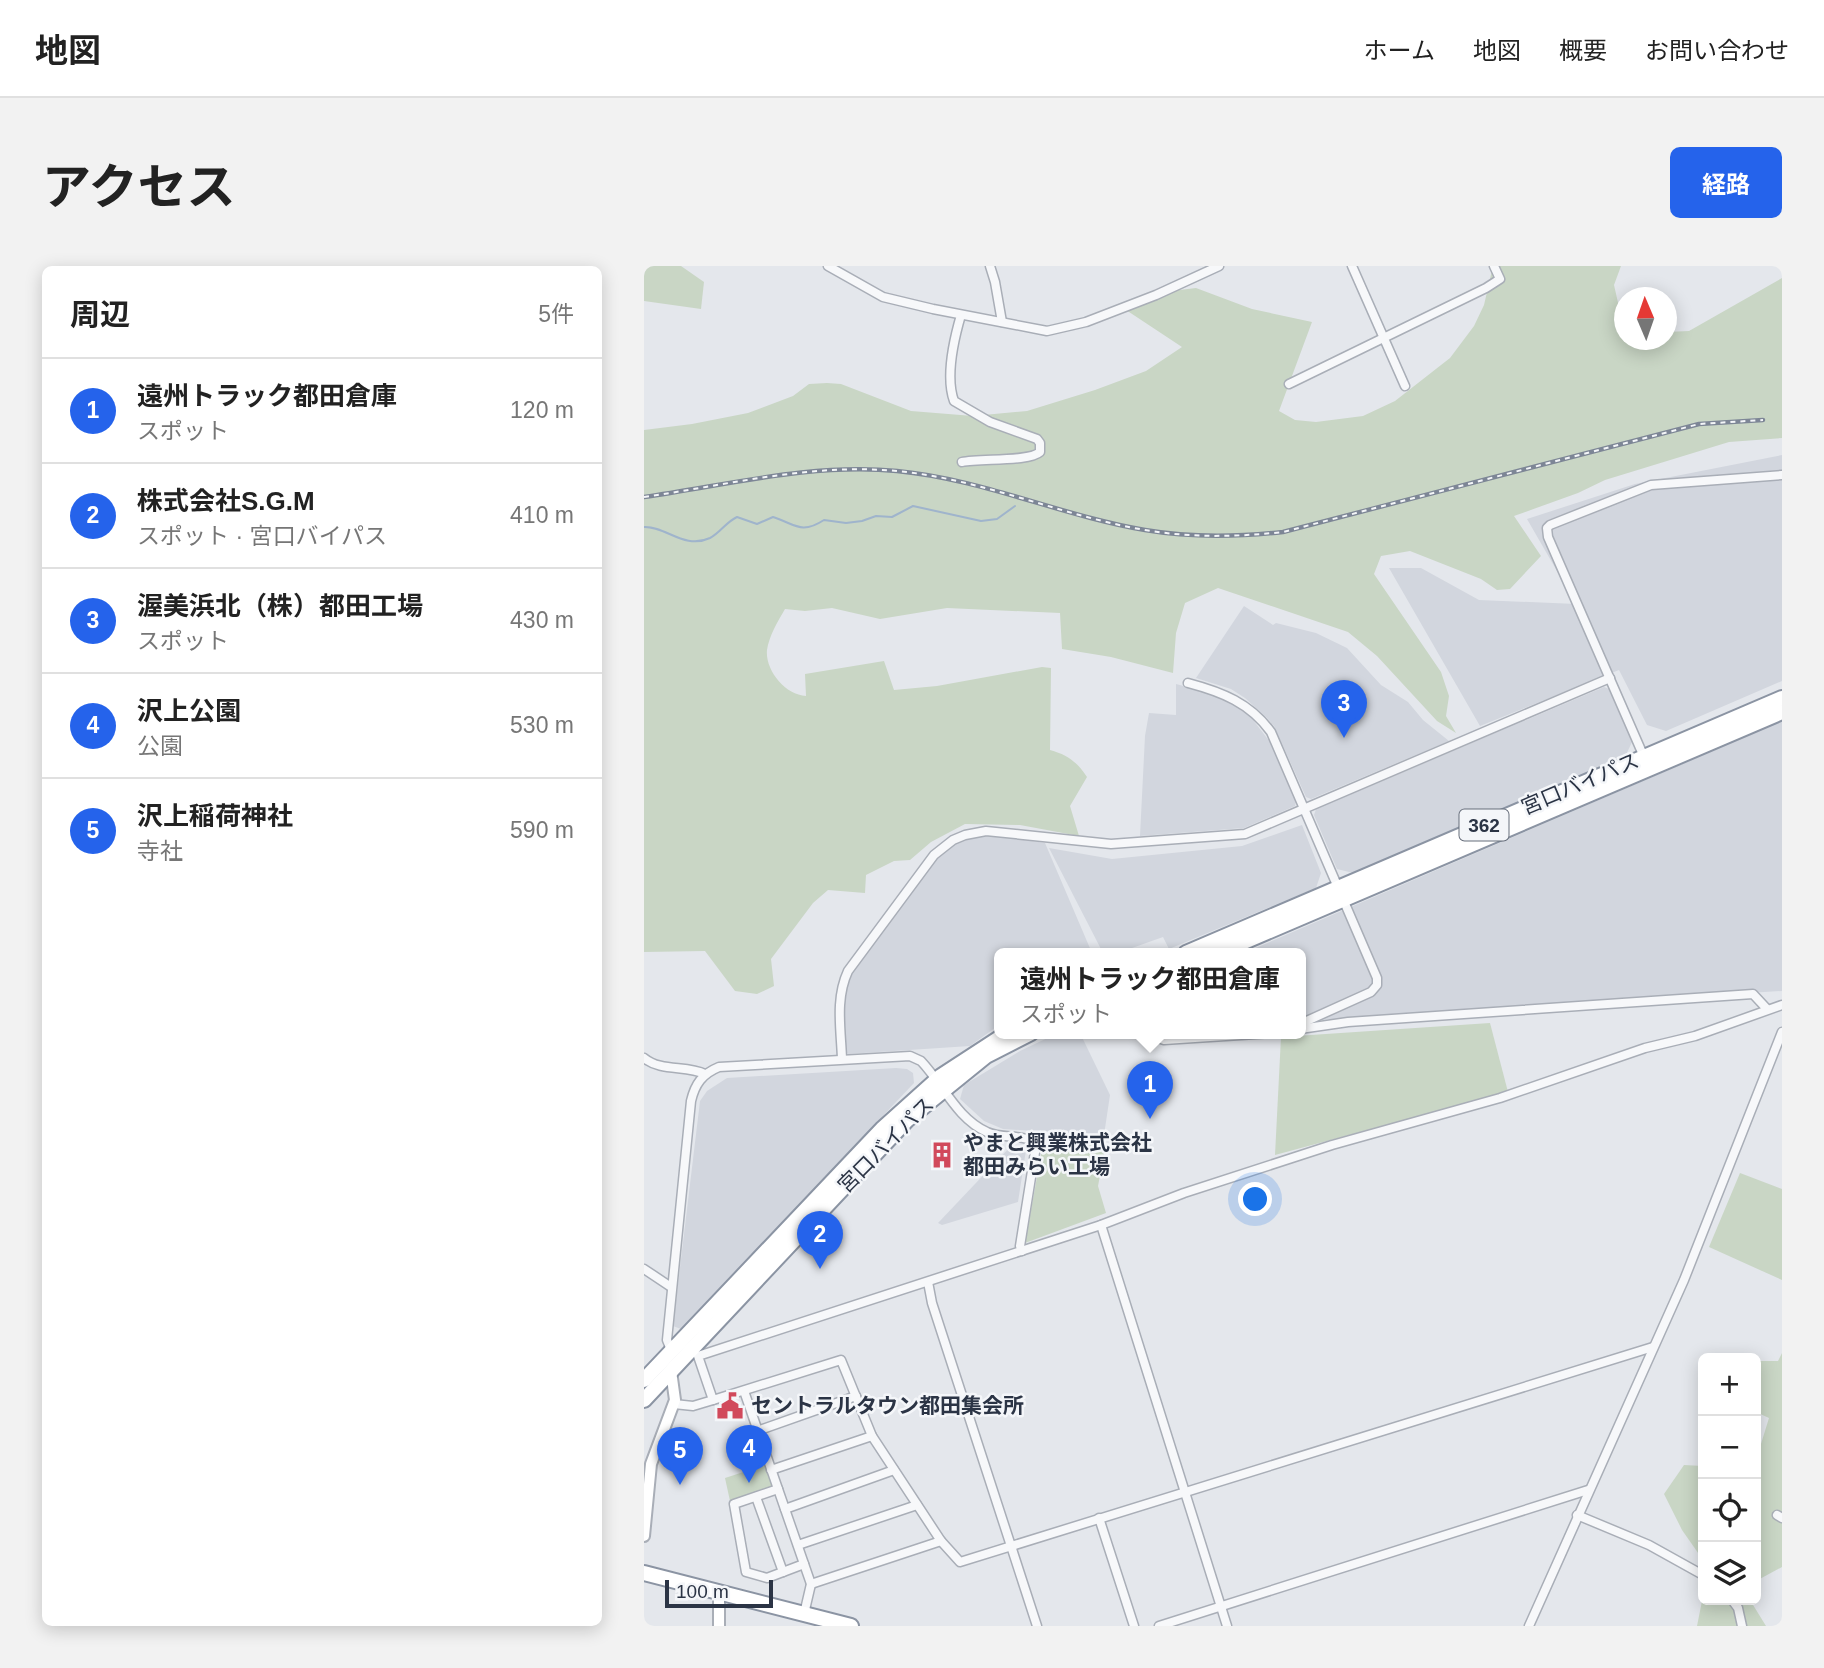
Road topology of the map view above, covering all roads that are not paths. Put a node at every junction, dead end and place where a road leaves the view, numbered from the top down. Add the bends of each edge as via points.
1 (828, 266) edge
2 (990, 266) edge
3 (1219, 266) edge
4 (1352, 266) edge
5 (1494, 266) edge
6 (961, 315) junction
7 (1002, 322) junction
8 (1384, 338) junction
9 (1289, 384) dead end
10 (1405, 386) dead end
11 (962, 462) dead end
12 (1782, 475) edge
13 (1610, 678) junction
14 (1188, 683) dead end
15 (1782, 698) edge
16 (1782, 712) edge
17 (1644, 757) junction
18 (1305, 808) junction
19 (1340, 894) junction
20 (1199, 948) edge
21 (1228, 948) edge
22 (1782, 1004) edge
23 (1767, 1009) junction
24 (1306, 1021) edge
25 (1306, 1028) edge
26 (1782, 1032) edge
27 (999, 1039) edge
28 (1019, 1039) edge
29 (644, 1058) edge
30 (842, 1059) junction
31 (705, 1074) junction
32 (941, 1084) junction
33 (1101, 1225) junction
34 (1022, 1251) junction
35 (644, 1269) edge
36 (928, 1282) junction
37 (671, 1287) junction
38 (1653, 1347) junction
39 (671, 1350) junction
40 (671, 1371) junction
41 (644, 1380) edge
42 (744, 1391) junction
43 (856, 1396) junction
44 (644, 1400) edge
45 (713, 1400) junction
46 (674, 1404) junction
47 (757, 1431) junction
48 (872, 1436) junction
49 (771, 1470) junction
50 (894, 1470) junction
51 (778, 1489) junction
52 (1588, 1490) junction
53 (1185, 1493) junction
54 (756, 1497) junction
55 (917, 1505) junction
56 (785, 1509) junction
57 (1577, 1516) junction
58 (1099, 1518) junction
59 (644, 1536) edge
60 (941, 1541) junction
61 (798, 1545) junction
62 (1012, 1545) junction
63 (804, 1564) junction
64 (783, 1572) junction
65 (644, 1573) edge
66 (1698, 1573) edge
67 (811, 1584) junction
68 (719, 1592) junction
69 (1736, 1605) edge
70 (1220, 1607) junction
71 (804, 1614) junction
72 (719, 1626) edge
73 (851, 1626) edge
74 (1037, 1626) edge
75 (1134, 1626) edge
76 (1159, 1626) edge
77 (1227, 1626) edge
78 (1529, 1626) edge
79 (1742, 1626) edge

1 - 6 street via 883,297
2 - 7 street
3 - 7 street via 1065,328 1047,331
4 - 8 street
5 - 8 street via 1500,279
6 - 7 street
6 - 11 street via 951,370 954,401 1040,443 1037,455
8 - 9 street
8 - 10 street
12 - 13 street via 1651,485 1547,528
13 - 17 street
13 - 18 street
14 - 18 street via 1224,693 1259,717
15 - 17 highway, 宮口バイパス / 362
16 - 19 highway, 宮口バイパス / 362
17 - 19 highway, 宮口バイパス / 362
18 - 19 street
18 - 30 street via 1245,834 1111,844 986,831 953,840 934,855 848,971 839,1007
19 - 20 highway, 宮口バイパス / 362
19 - 21 highway, 宮口バイパス / 362
19 - 24 street via 1377,985 1371,992
22 - 23 street
23 - 25 street via 1753,994
23 - 33 street via 1500,1098 1184,1193
26 - 38 street
27 - 32 highway, 宮口バイパス
28 - 32 highway, 宮口バイパス
29 - 31 street via 658,1066
30 - 31 street via 724,1066
30 - 32 street via 910,1056 921,1061
31 - 37 street via 691,1101
32 - 34 street via 980,1129 1035,1142
32 - 39 highway, 宮口バイパス via 882,1129
32 - 40 highway, 宮口バイパス
33 - 34 street
33 - 53 street
34 - 36 street
35 - 37 street
36 - 45 street via 698,1356
36 - 62 street
37 - 39 street via 667,1340
38 - 52 street
38 - 53 street
39 - 41 highway, 宮口バイパス
40 - 44 highway, 宮口バイパス
40 - 46 street
42 - 43 street via 841,1360
42 - 45 street
42 - 47 street
43 - 47 street
43 - 48 street
45 - 46 street via 693,1406
46 - 59 street via 651,1464
47 - 49 street
48 - 49 street
48 - 50 street
49 - 51 street
50 - 55 street
50 - 56 street
51 - 54 street
51 - 56 street
52 - 57 street
52 - 70 street
53 - 58 street
53 - 70 street
54 - 64 street
54 - 64 street via 734,1504 747,1572 767,1578
55 - 60 street
55 - 61 street
56 - 61 street
57 - 66 street via 1649,1545
57 - 78 street
58 - 62 street
58 - 75 street
60 - 62 street via 960,1562
60 - 67 street
61 - 63 street
62 - 74 street
63 - 64 street
63 - 67 street
65 - 68 highway
67 - 71 street
68 - 71 highway
68 - 72 street
69 - 79 street
70 - 76 street
70 - 77 street
71 - 73 highway

